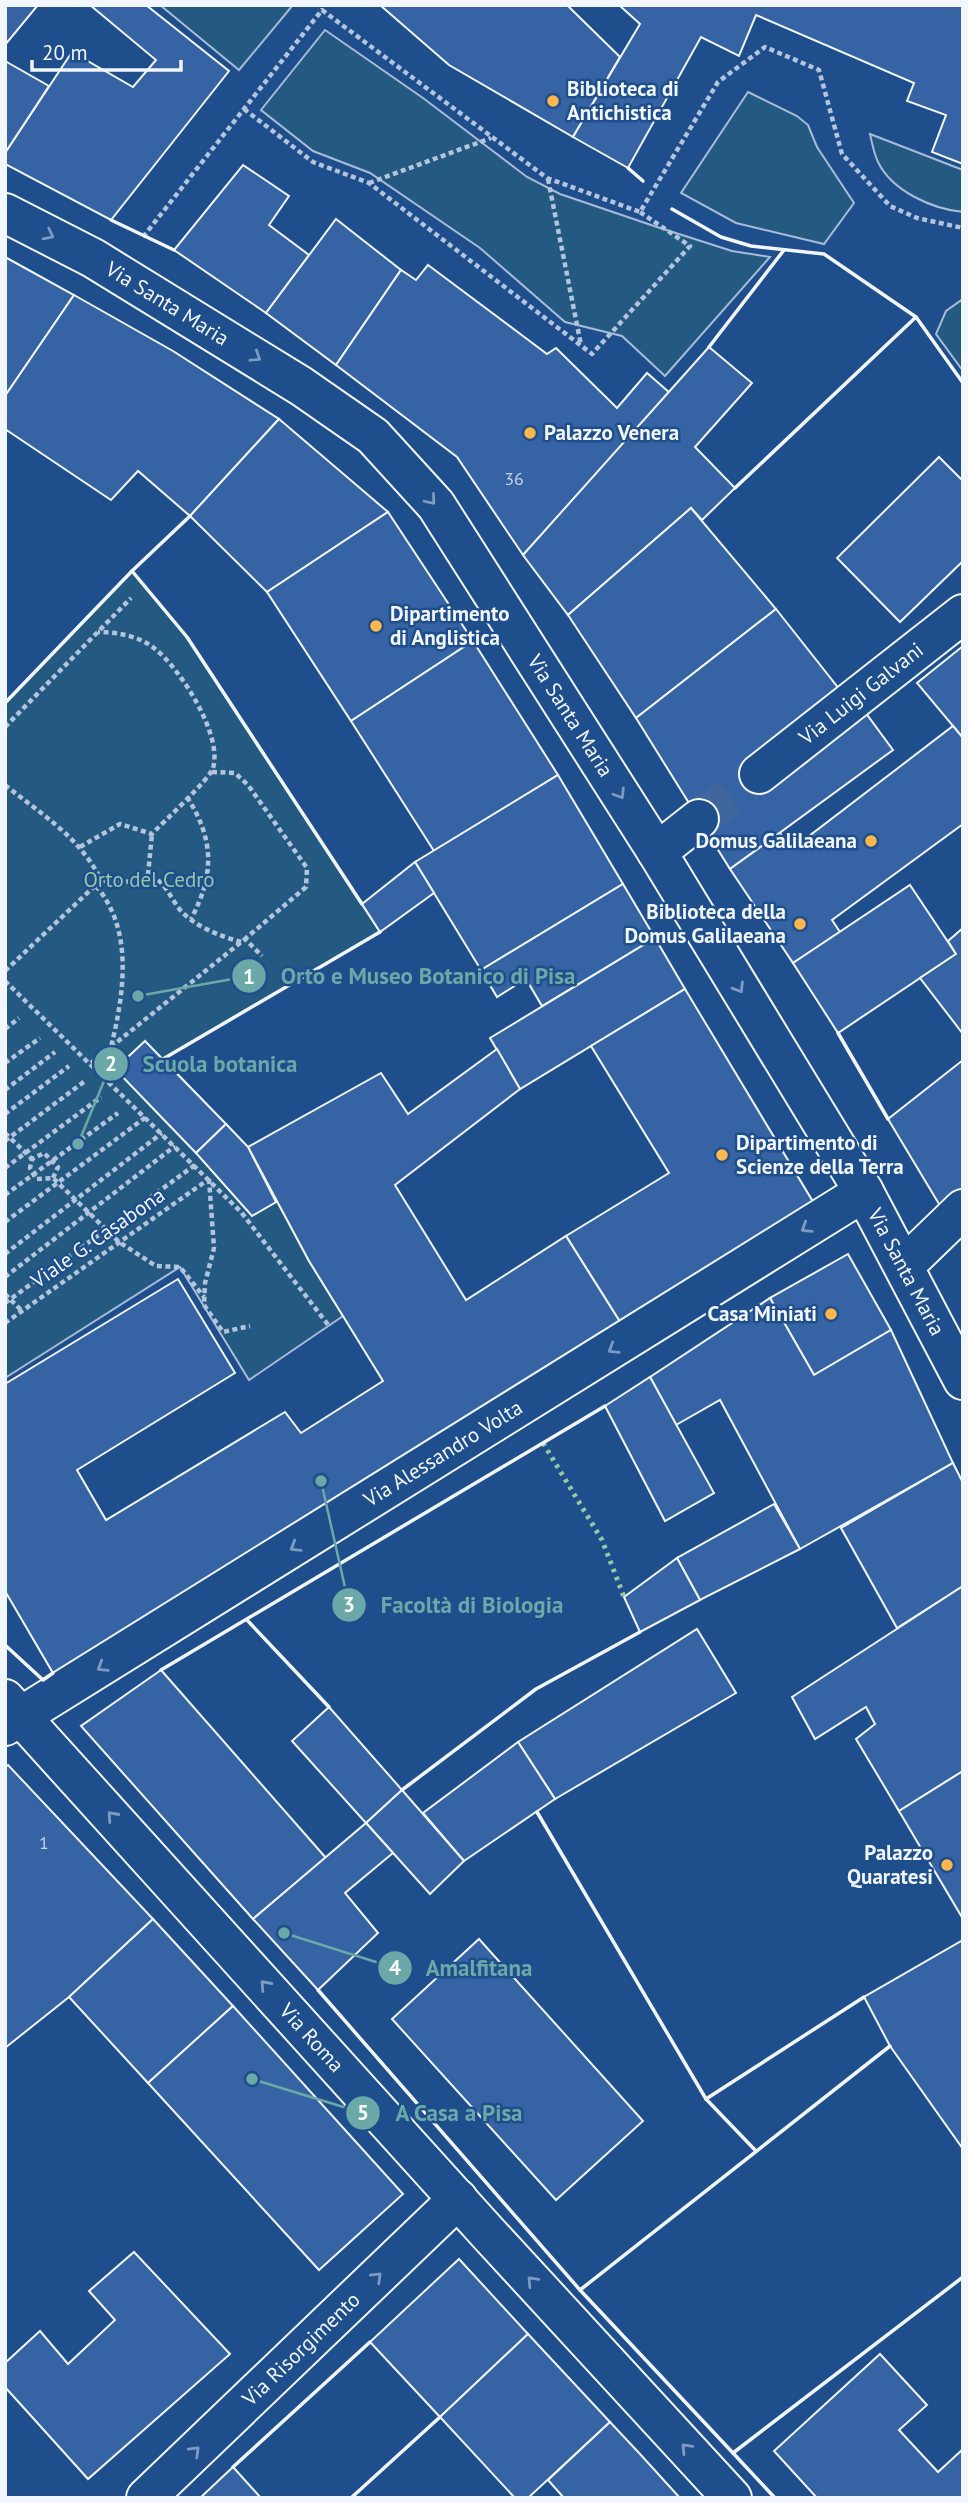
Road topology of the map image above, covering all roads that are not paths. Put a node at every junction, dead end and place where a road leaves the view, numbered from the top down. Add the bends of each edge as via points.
1 (5, 213) edge
2 (963, 614) edge
3 (760, 774) tunnel mouth
4 (699, 819) tunnel mouth
5 (657, 852) junction
6 (864, 1192) junction
7 (963, 1209) edge
8 (904, 1266) junction
9 (963, 1380) edge
10 (11, 1713) edge
11 (458, 2199) junction
12 (146, 2498) edge
13 (732, 2498) edge

1 -> 5 street, Via Santa Maria via 115,271 373,436 436,505
2 - 3 street, Via Luigi Galvani
4 - 5 street
5 -> 6 street, Via Santa Maria
6 - 8 street, Via Santa Maria
6 -> 10 street, Via Alessandro Volta
7 - 8 street
8 - 9 street, Via Santa Maria
11 -> 10 street, Via Roma
12 -> 11 street, Via Risorgimento
13 -> 11 street, Via Roma

